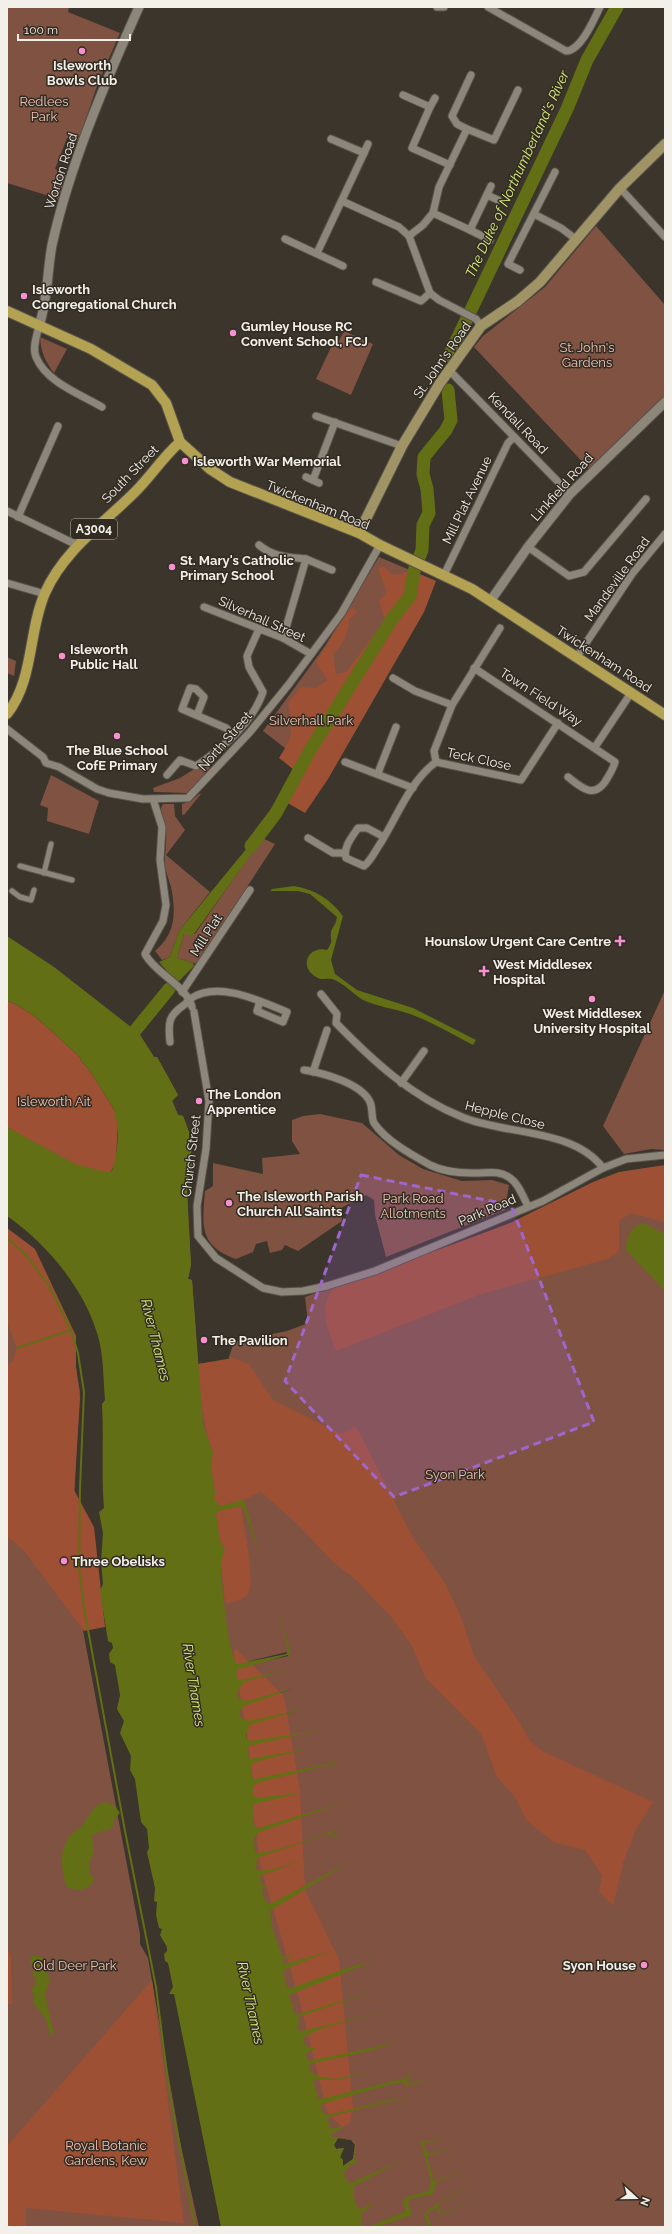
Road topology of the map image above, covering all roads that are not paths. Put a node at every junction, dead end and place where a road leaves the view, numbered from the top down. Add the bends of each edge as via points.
1 (138, 7) edge
2 (437, 7) edge
3 (444, 7) edge
4 (488, 7) edge
5 (600, 7) edge
6 (471, 75) dead end
7 (518, 90) dead end
8 (403, 95) dead end
9 (435, 98) dead end
10 (430, 107) junction
11 (467, 129) junction
12 (331, 139) dead end
13 (494, 140) junction
14 (368, 144) dead end
15 (502, 144) dead end
16 (665, 144) edge
17 (364, 153) junction
18 (450, 165) junction
19 (555, 172) dead end
20 (491, 186) dead end
21 (620, 188) junction
22 (487, 195) junction
23 (498, 200) dead end
24 (342, 201) junction
25 (434, 213) junction
26 (534, 214) junction
27 (470, 230) junction
28 (409, 236) junction
29 (665, 236) edge
30 (285, 239) dead end
31 (490, 240) dead end
32 (577, 240) junction
33 (317, 253) junction
34 (343, 266) dead end
35 (520, 270) dead end
36 (376, 282) dead end
37 (430, 293) junction
38 (7, 311) edge
39 (479, 322) junction
40 (39, 326) junction
41 (448, 369) junction
42 (665, 402) edge
43 (102, 407) dead end
44 (316, 416) dead end
45 (335, 422) junction
46 (58, 426) dead end
47 (514, 437) junction
48 (180, 442) junction
49 (402, 446) junction
50 (313, 480) dead end
51 (570, 494) junction
52 (646, 499) dead end
53 (7, 511) edge
54 (18, 517) junction
55 (359, 533) junction
56 (665, 534) edge
57 (77, 545) junction
58 (259, 545) dead end
59 (380, 545) junction
60 (528, 547) junction
61 (306, 559) junction
62 (332, 570) dead end
63 (444, 575) junction
64 (7, 583) edge
65 (45, 594) junction
66 (491, 600) junction
67 (204, 606) dead end
68 (500, 628) dead end
69 (259, 629) junction
70 (283, 638) junction
71 (311, 654) junction
72 (576, 658) junction
73 (474, 668) junction
74 (393, 678) dead end
75 (631, 692) junction
76 (452, 705) junction
77 (7, 714) edge
78 (196, 715) dead end
79 (665, 715) edge
80 (558, 723) junction
81 (396, 727) dead end
82 (7, 729) edge
83 (233, 735) junction
84 (595, 747) junction
85 (345, 762) dead end
86 (436, 762) junction
87 (378, 773) junction
88 (167, 775) dead end
89 (568, 777) dead end
90 (413, 788) junction
91 (153, 799) junction
92 (384, 837) junction
93 (308, 838) dead end
94 (51, 844) dead end
95 (345, 853) junction
96 (20, 866) dead end
97 (44, 872) junction
98 (72, 880) dead end
99 (34, 890) dead end
100 (250, 890) dead end
101 (12, 891) dead end
102 (180, 990) junction
103 (322, 994) dead end
104 (190, 999) junction
105 (260, 1001) dead end
106 (327, 1030) dead end
107 (170, 1042) dead end
108 (424, 1051) dead end
109 (304, 1070) dead end
110 (313, 1072) junction
111 (401, 1083) junction
112 (665, 1155) edge
113 (603, 1168) junction
114 (528, 1206) junction
115 (228, 1266) joint

1 - 40 street, Worton Road via 105,82 67,190 52,246 46,305
2 - 3 street
4 - 5 street via 570,51 578,46
6 - 11 street via 452,116 457,124
7 - 13 street
8 - 10 street
9 - 10 street
10 - 18 street via 412,148
11 - 13 street
11 - 18 street
12 - 17 street
13 - 15 street
14 - 17 street
16 - 21 main road, St. John's Road
17 - 24 street
18 - 25 street via 439,187
19 - 26 street
20 - 22 street
21 - 29 street
21 - 32 main road, St. John's Road
22 - 23 street
22 - 27 street
24 - 28 street via 398,227
24 - 33 street
25 - 27 street
25 - 28 street
26 - 32 street
26 - 35 street via 508,264
27 - 31 street
28 - 37 street
30 - 33 street
32 - 39 main road, St. John's Road via 537,285 518,301
33 - 34 street
36 - 37 street via 421,302
37 - 39 street
38 - 40 main road, Twickenham Road
39 - 41 main road, St. John's Road
40 - 43 street via 34,349 36,357 50,376
40 - 48 main road, Twickenham Road via 90,349 152,385 166,403
41 - 47 street, Kendall Road
41 - 49 main road, St. John's Road
42 - 51 street, Linkfield Road
44 - 45 street
45 - 49 street
45 - 50 street
46 - 54 street
47 - 51 street, Kendall Road
47 - 63 street, Mill Plat Avenue via 508,443
48 - 55 main road, Twickenham Road via 210,469 232,484
48 - 57 main road, South Street / A3004 via 134,493
49 - 55 main road, St. John's Road
51 - 60 street, Linkfield Road
52 - 60 street via 584,572 575,576 569,576
53 - 54 street
54 - 57 street
55 - 59 main road, Twickenham Road
56 - 72 street, Mandeville Road via 632,574
57 - 65 main road, South Street / A3004
58 - 61 street via 277,556
59 - 63 main road, Twickenham Road
59 - 71 street, North Street via 341,614
60 - 66 street, Linkfield Road
61 - 62 street
61 - 70 street
63 - 66 main road, Twickenham Road
64 - 65 street
65 - 77 main road, South Street / A3004 via 39,609 23,686
66 - 72 main road, Twickenham Road
67 - 69 street, Silverhall Street
68 - 73 street
69 - 70 street, Silverhall Street
69 - 83 street via 247,656 248,667 263,692 258,707
70 - 71 street, Silverhall Street
71 - 91 street, North Street via 250,732 193,794 183,799
72 - 75 main road, Twickenham Road
73 - 76 street
73 - 80 street, Town Field Way
74 - 76 street via 415,691
75 - 79 main road, Twickenham Road
75 - 84 street
76 - 86 street via 434,751
78 - 83 street via 226,728
80 - 84 street, Town Field Way
80 - 86 street, Teck Close via 521,780
81 - 87 street
82 - 91 street, North Street via 43,757 46,763 98,789 127,797
83 - 88 street via 214,755 196,766 180,760
84 - 89 street, Town Field Way via 615,762 599,790 594,792 586,789
85 - 87 street
86 - 90 street via 425,770
87 - 90 street
90 - 92 street
91 - 102 street via 162,827 160,860 166,905 163,921 147,948 146,956
92 - 95 street via 367,828 358,828 346,846
92 - 95 street via 364,866 346,858
93 - 95 street via 333,853
94 - 97 street
96 - 97 street
97 - 98 street
99 - 101 street via 31,900
100 - 102 street, Mill Plat
102 - 104 street
103 - 111 street, Hepple Close via 337,1014 336,1023 369,1057
104 - 105 street via 203,994 227,991
104 - 107 street via 174,1011 168,1025
104 - 115 street, Church Street via 209,1101 206,1149 197,1206 198,1236 210,1252
106 - 110 street
108 - 111 street
109 - 110 street
110 - 114 street via 336,1078 362,1091 370,1103 374,1122 382,1132 406,1151 432,1166 445,1170 498,1172 511,1178
111 - 113 street, Hepple Close via 464,1118 574,1144 596,1158
112 - 113 street, Park Road via 626,1159
113 - 114 street, Park Road
114 - 115 street, Park Road via 375,1271 303,1291 282,1292 263,1288

